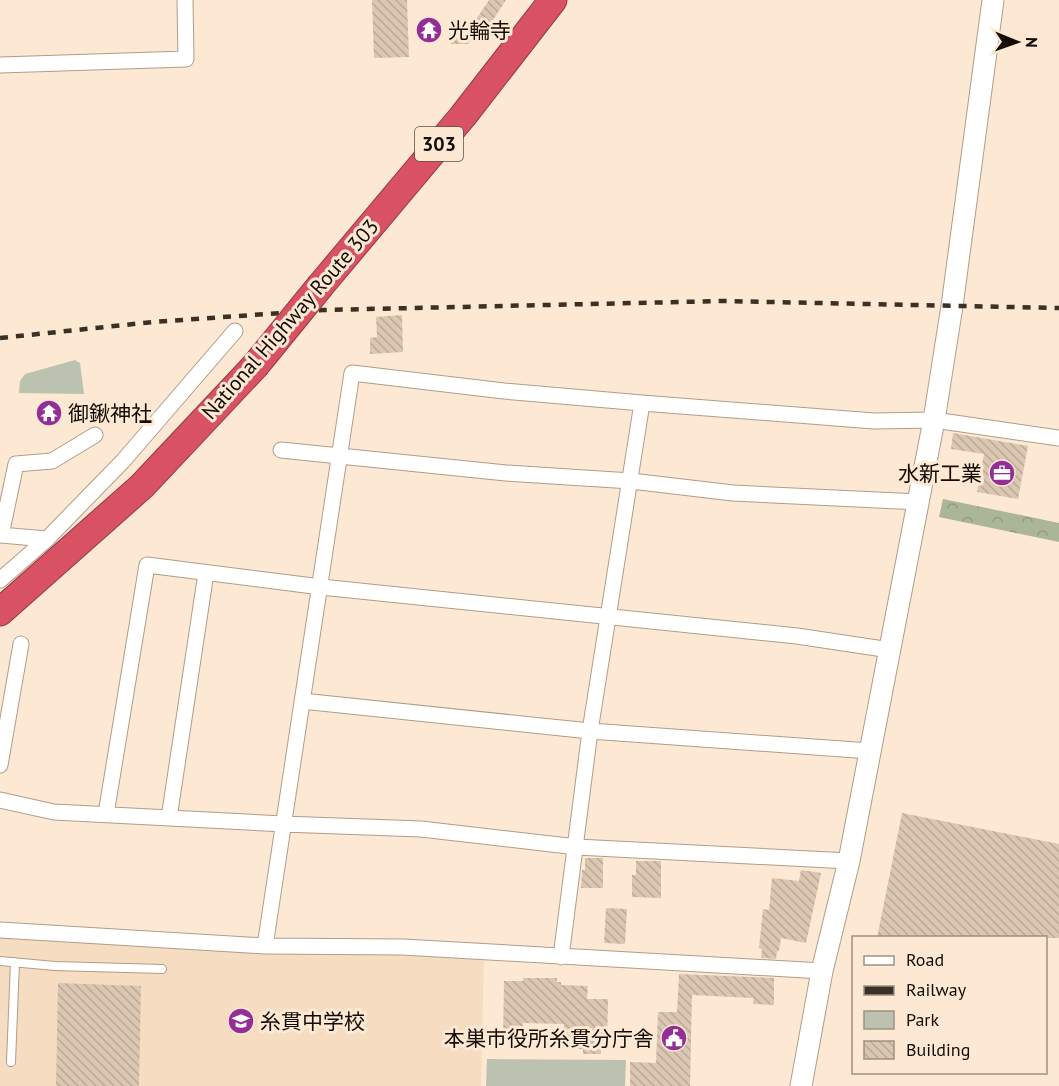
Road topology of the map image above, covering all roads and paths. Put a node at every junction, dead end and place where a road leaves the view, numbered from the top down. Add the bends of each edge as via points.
1 (185, 0) edge
2 (553, 0) edge
3 (993, 0) edge
4 (0, 65) edge
5 (235, 332) dead end
6 (642, 403) junction
7 (934, 420) junction
8 (94, 435) dead end
9 (1059, 438) edge
10 (281, 450) dead end
11 (338, 457) junction
12 (631, 481) junction
13 (919, 502) junction
14 (1, 535) edge
15 (47, 539) junction
16 (206, 573) junction
17 (0, 580) edge
18 (321, 587) junction
19 (0, 612) edge
20 (610, 617) junction
21 (21, 644) dead end
22 (890, 650) junction
23 (302, 701) junction
24 (3, 730) edge
25 (590, 731) junction
26 (870, 751) junction
27 (0, 765) edge
28 (0, 800) edge
29 (106, 814) junction
30 (169, 818) junction
31 (283, 824) junction
32 (577, 847) junction
33 (849, 861) junction
34 (0, 930) edge
35 (265, 946) junction
36 (561, 957) junction
37 (0, 961) edge
38 (15, 962) junction
39 (162, 969) dead end
40 (822, 971) junction
41 (11, 1062) dead end
42 (801, 1086) edge

1 - 4 street via 186,59
2 - 19 highway, National Highway Route 303 / 303, bridge via 255,366 142,486
3 - 7 street
5 - 15 street via 123,461
6 - 7 street via 874,421
6 - 11 street via 504,392 352,373
6 - 12 street
7 - 9 street
7 - 13 street
8 - 14 street via 52,461 16,464
10 - 11 street
11 - 12 street
11 - 18 street
12 - 13 street via 734,492
12 - 20 street
13 - 22 street
14 - 15 street
15 - 17 street
16 - 18 street
16 - 29 street via 147,565
16 - 30 street
18 - 20 street
18 - 23 street
20 - 22 street via 797,636
20 - 25 street
21 - 24 street
22 - 26 street
23 - 25 street
23 - 31 street
24 - 27 street
25 - 26 street
25 - 32 street
26 - 33 street
28 - 29 street via 54,812
29 - 30 street
30 - 31 street
31 - 32 street via 421,829
31 - 35 street
32 - 33 street
32 - 36 street
33 - 40 street
34 - 35 street
35 - 36 street via 403,947
36 - 40 street
37 - 38 lane
38 - 39 lane
38 - 41 lane
40 - 42 street

